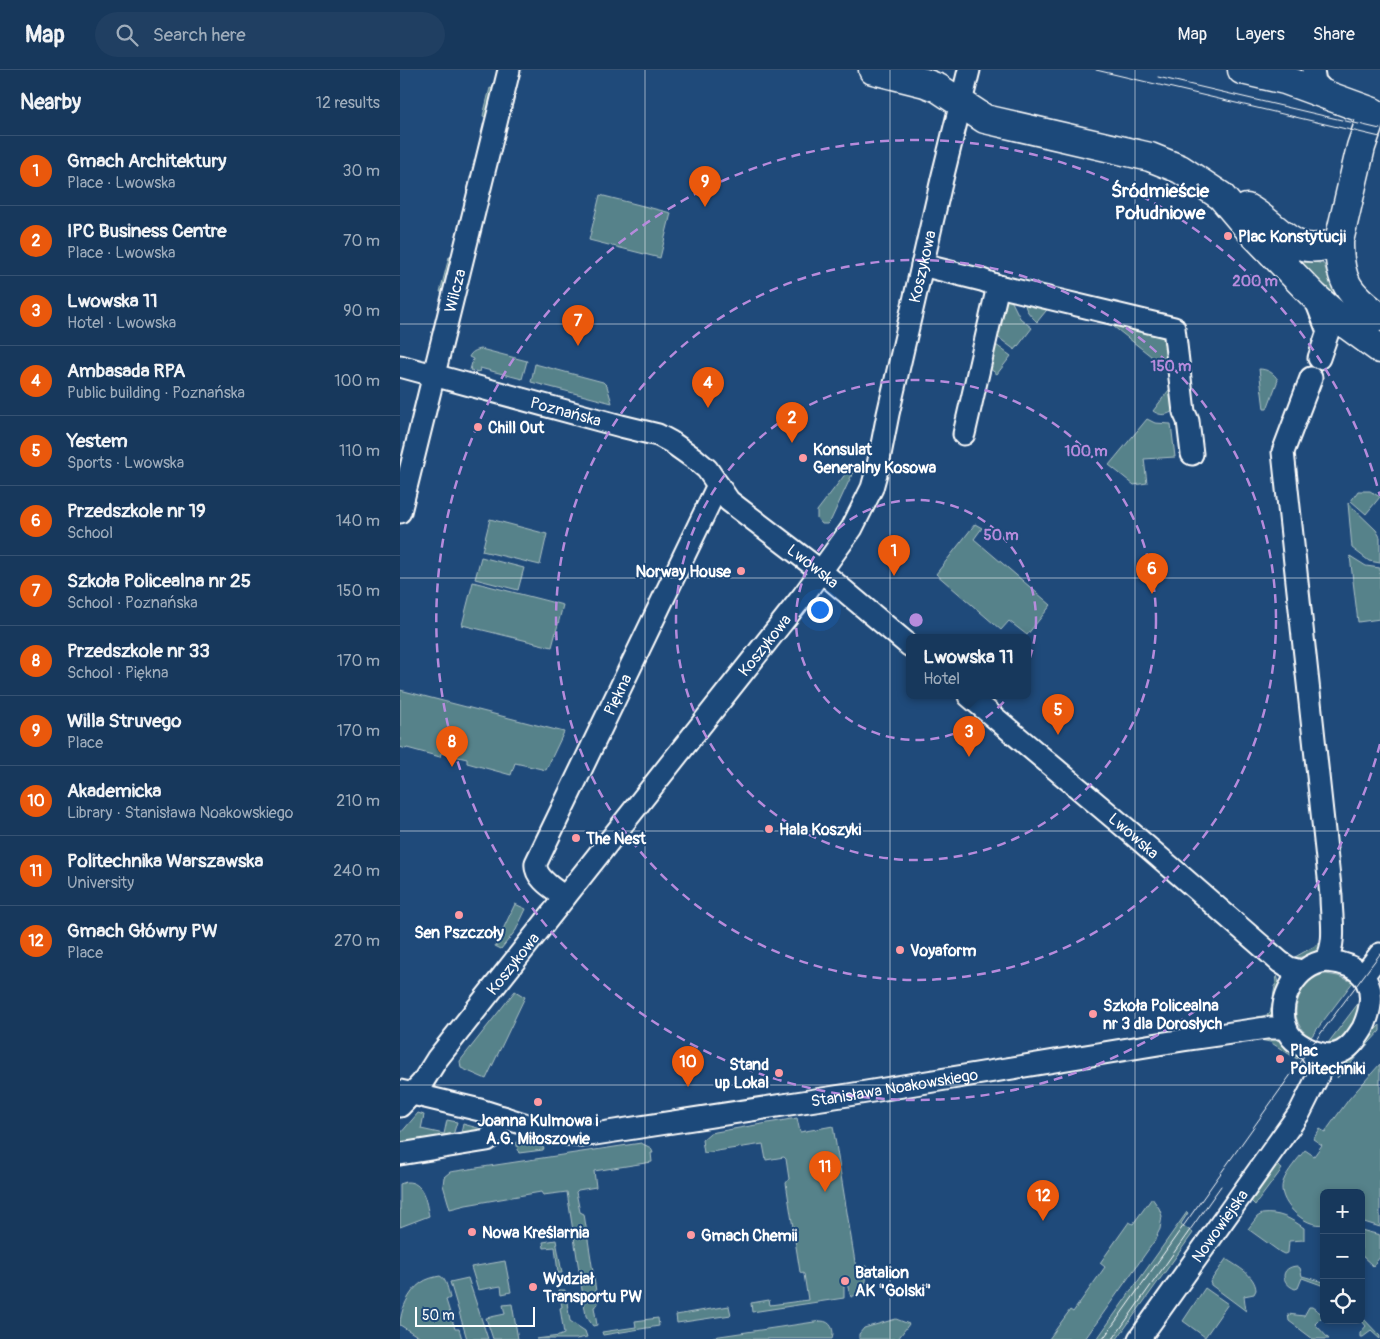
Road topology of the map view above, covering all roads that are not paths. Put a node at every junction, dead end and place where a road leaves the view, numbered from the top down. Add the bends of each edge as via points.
1 (509, 70) edge
2 (873, 70) edge
3 (969, 70) edge
4 (1242, 70) edge
5 (1313, 70) edge
6 (922, 74) edge
7 (1293, 75) edge
8 (1328, 96) junction
9 (962, 104) junction
10 (1377, 112) edge
11 (1221, 196) junction
12 (1340, 241) junction
13 (922, 266) junction
14 (998, 286) junction
15 (1315, 297) junction
16 (1380, 317) edge
17 (1380, 349) edge
18 (1319, 358) dead end
19 (400, 366) edge
20 (434, 376) junction
21 (1311, 378) dead end
22 (964, 434) dead end
23 (1192, 454) dead end
24 (718, 485) junction
25 (400, 512) edge
26 (822, 572) junction
27 (906, 643) edge
28 (973, 699) edge
29 (565, 897) junction
30 (1380, 954) edge
31 (1326, 961) junction
32 (1301, 971) junction
33 (1364, 976) junction
34 (1377, 996) edge
35 (1373, 1020) edge
36 (1286, 1028) junction
37 (1310, 1050) junction
38 (1343, 1051) junction
39 (404, 1097) edge
40 (1300, 1112) junction
41 (503, 1117) junction
42 (400, 1154) edge
43 (1138, 1339) edge

1 - 20 street, Wilcza
2 - 6 main road
3 - 9 street
4 - 7 main road
5 - 8 street via 1315,82
6 - 9 main road
7 - 8 main road
8 - 10 main road
9 - 11 main road via 997,123 1168,163
9 - 13 street, Koszykowa
10 - 12 main road via 1361,147
11 - 12 main road via 1258,214 1288,240 1301,246 1326,247
11 - 15 main road
12 - 16 main road via 1344,281 1358,300
13 - 14 street
13 - 26 street, Koszykowa via 872,488 852,528
14 - 22 street
14 - 23 street via 1174,328
15 - 17 main road
15 - 18 street via 1328,332
19 - 20 street, Poznańska
20 - 24 street, Poznańska via 653,433 707,469
20 - 25 street, Wilcza
21 - 31 street via 1283,452 1331,896 1333,942
24 - 26 street, Lwowska via 729,501
24 - 29 street, Piękna via 536,863 538,874
26 - 27 street, Lwowska
26 - 29 street, Koszykowa
28 - 32 street, Lwowska via 1280,962
29 - 39 street, Koszykowa via 436,1059 422,1083
30 - 33 street
31 - 32 street
31 - 33 street via 1349,966
32 - 36 street via 1288,990 1283,1012
33 - 34 street
34 - 35 street via 1373,1004
35 - 38 street
36 - 37 street via 1293,1039
36 - 41 street, Stanisława Noakowskiego via 1192,1039 598,1134 552,1132
37 - 38 street via 1328,1054
37 - 40 street, Nowowiejska via 1319,1071
38 - 40 street, Nowowiejska via 1328,1082
39 - 41 street, Stanisława Noakowskiego
40 - 43 street, Nowowiejska
41 - 42 street via 495,1133 487,1140

